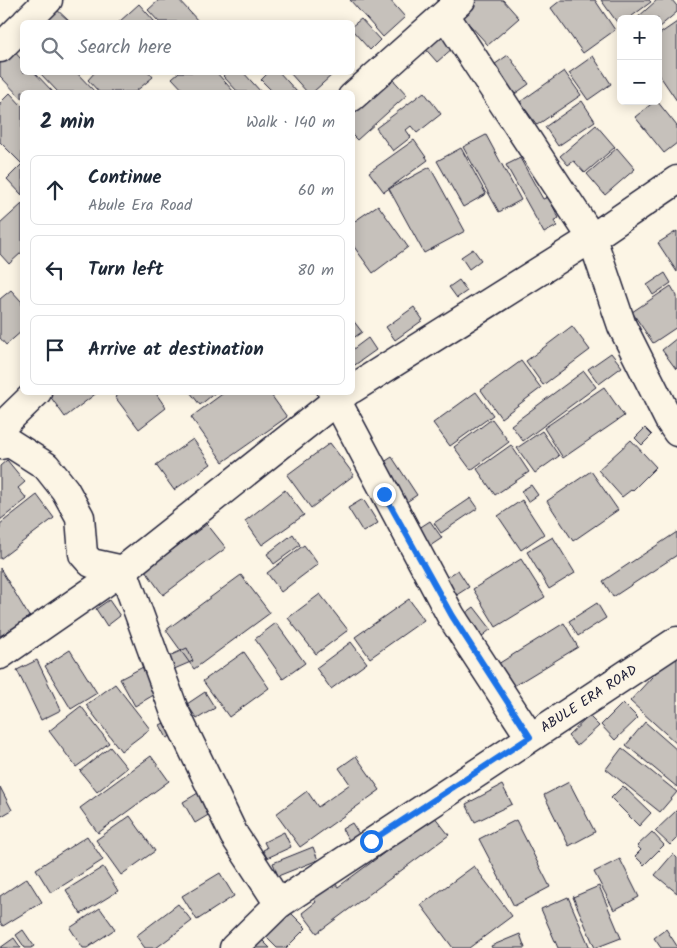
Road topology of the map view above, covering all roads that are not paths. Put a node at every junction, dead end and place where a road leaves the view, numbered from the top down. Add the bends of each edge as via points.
1 (48, 0) edge
2 (453, 8) edge
3 (28, 20) edge
4 (20, 28) edge
5 (0, 48) edge
6 (355, 94) edge
7 (677, 180) edge
8 (592, 238) junction
9 (355, 385) edge
10 (34, 395) edge
11 (340, 395) edge
12 (343, 395) edge
13 (0, 428) edge
14 (677, 432) edge
15 (0, 445) edge
16 (122, 570) junction
17 (677, 642) edge
18 (0, 655) edge
19 (530, 737) junction
20 (279, 904) junction
21 (234, 948) edge

1 - 3 street
2 - 6 street
2 - 8 street
4 - 5 street
7 - 8 street
8 - 9 street
8 - 14 street via 622,326
10 - 13 street
11 - 16 street
12 - 19 street via 452,616
15 - 16 street via 10,443 46,466 80,517 83,554 91,563
16 - 18 street
16 - 20 street via 174,710 234,835
17 - 19 street, ABULE ERA ROAD
19 - 20 street, ABULE ERA ROAD
20 - 21 street, ABULE ERA ROAD

